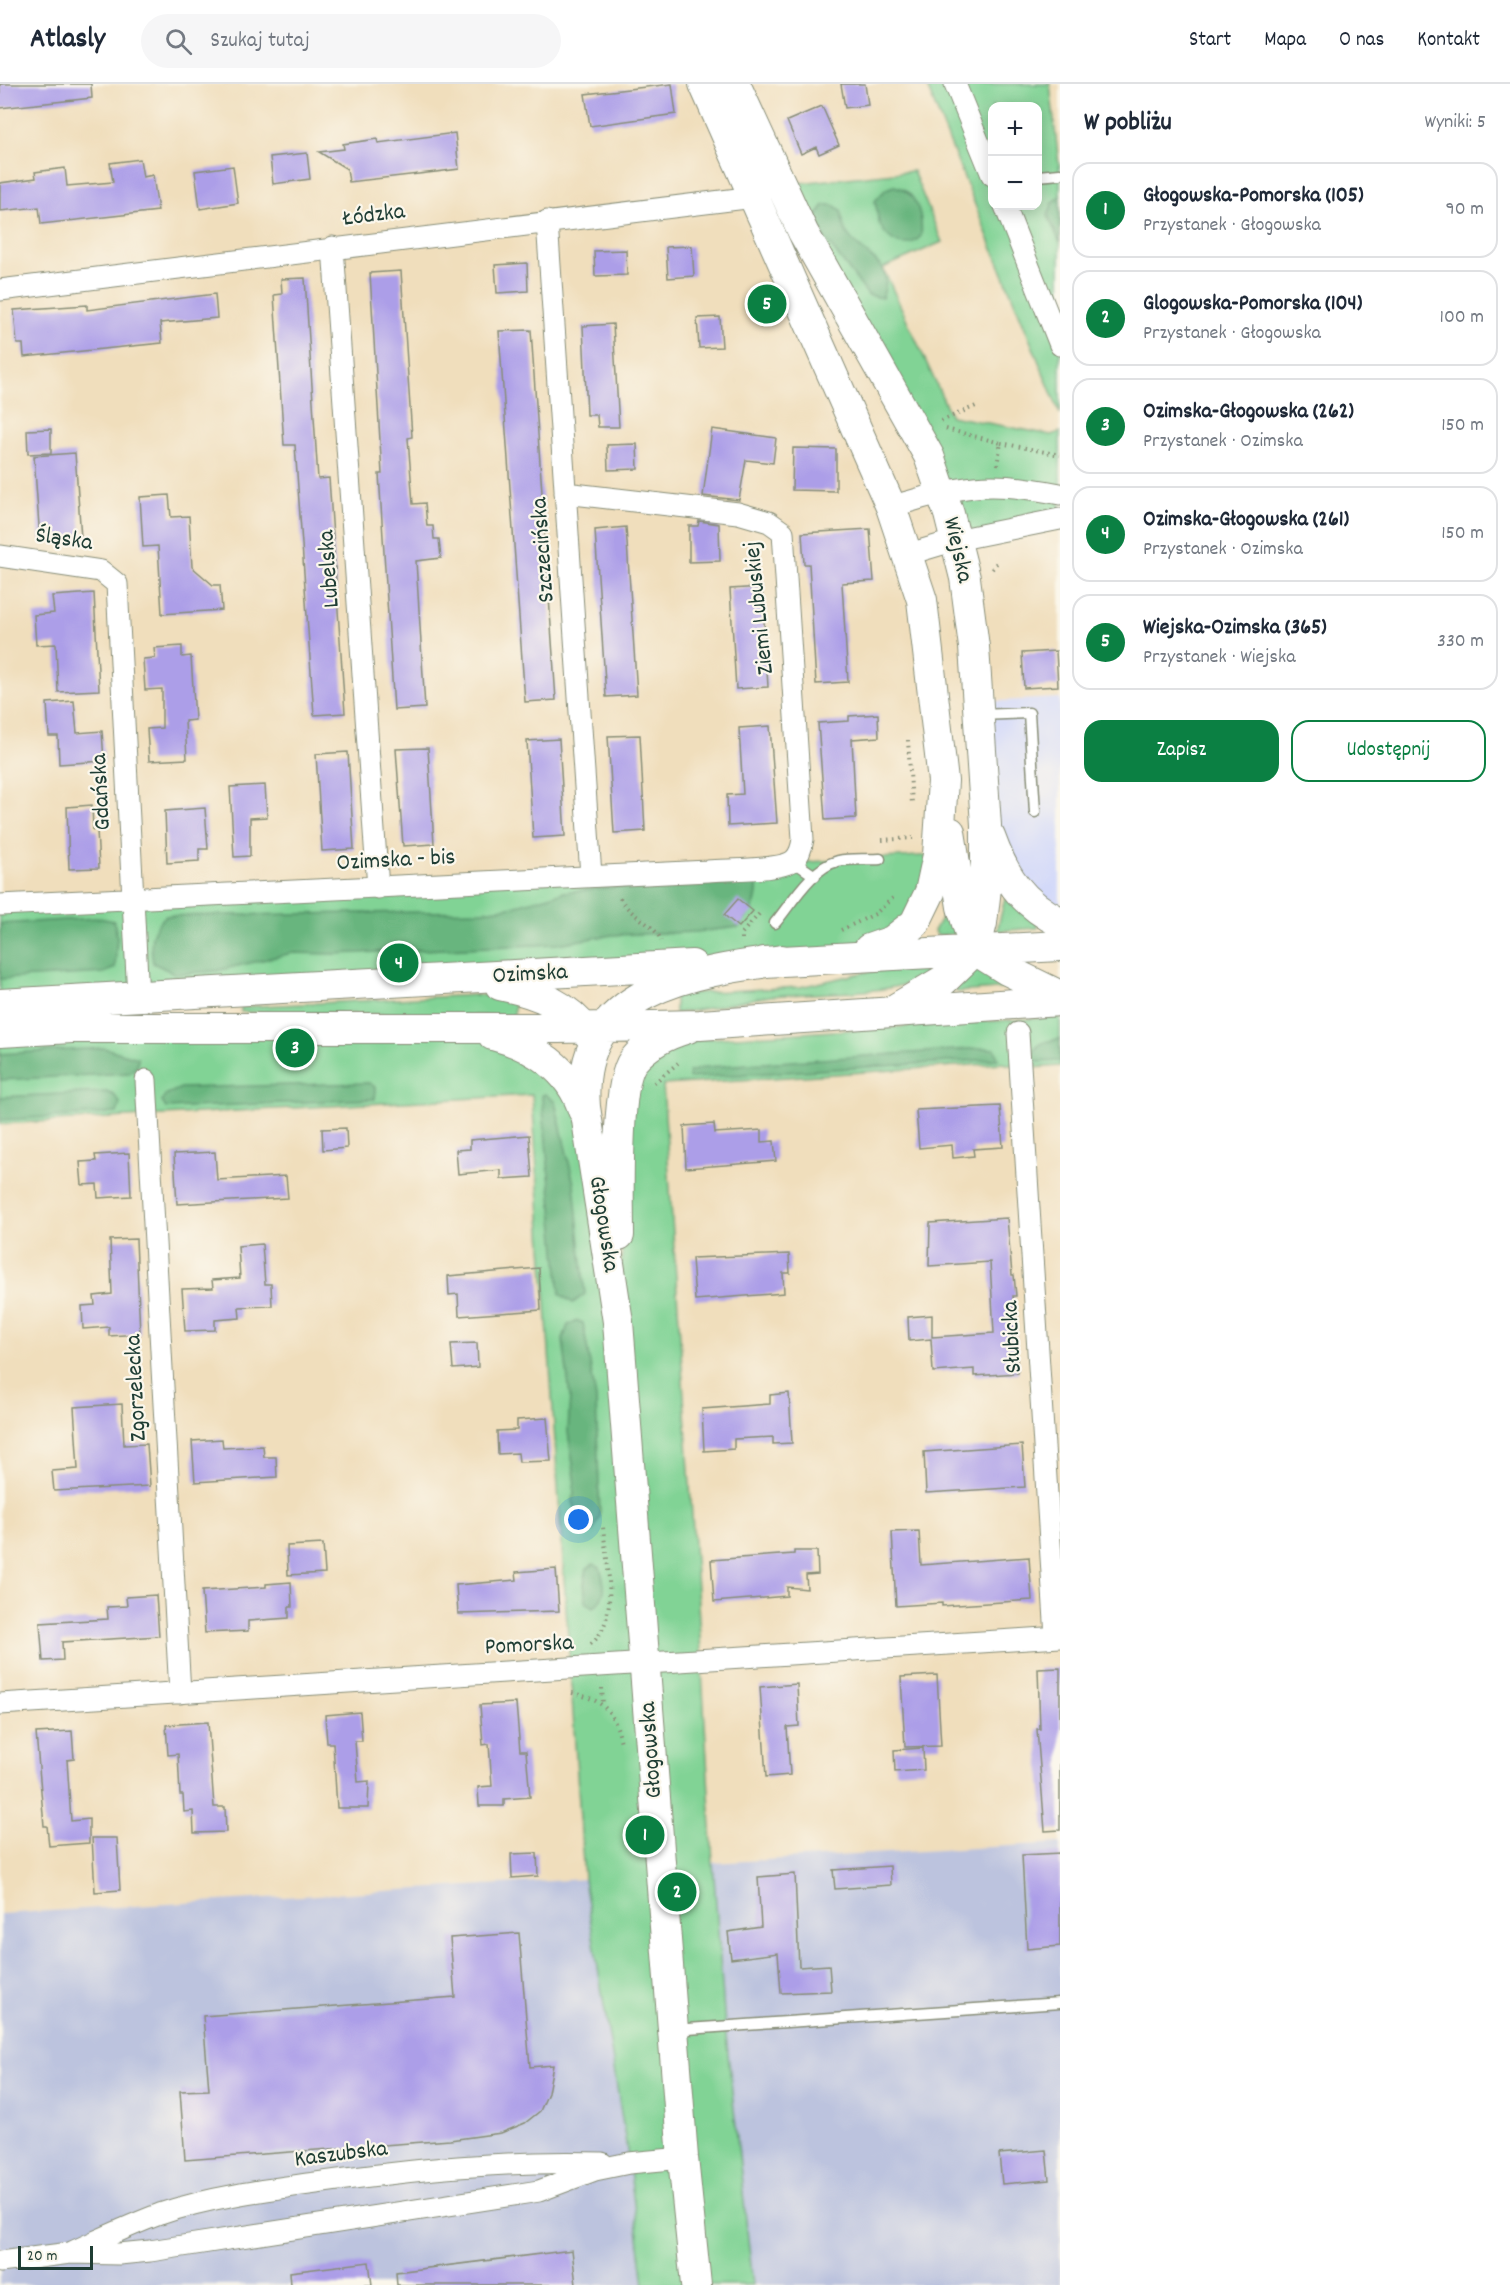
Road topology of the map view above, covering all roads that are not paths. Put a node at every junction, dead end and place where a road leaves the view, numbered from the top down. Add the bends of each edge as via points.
1 (704, 84) edge
2 (735, 84) edge
3 (955, 84) edge
4 (988, 163) edge
5 (1060, 174) edge
6 (1042, 176) edge
7 (754, 196) junction
8 (1007, 210) edge
9 (547, 221) junction
10 (333, 247) junction
11 (0, 290) edge
12 (1060, 345) edge
13 (942, 492) junction
14 (566, 493) junction
15 (1060, 494) edge
16 (891, 507) junction
17 (1060, 519) edge
18 (956, 540) junction
19 (909, 554) junction
20 (0, 556) edge
21 (117, 584) joint
22 (980, 714) junction
23 (943, 781) junction
24 (1035, 813) dead end
25 (986, 825) junction
26 (880, 859) dead end
27 (793, 861) junction
28 (591, 876) junction
29 (814, 876) junction
30 (378, 888) junction
31 (134, 898) junction
32 (0, 905) edge
33 (1060, 921) edge
34 (775, 923) dead end
35 (839, 944) junction
36 (1060, 946) edge
37 (975, 950) junction
38 (782, 960) junction
39 (449, 979) junction
40 (1060, 996) edge
41 (138, 997) junction
42 (1060, 1001) edge
43 (0, 1004) edge
44 (880, 1014) junction
45 (700, 1025) junction
46 (464, 1028) junction
47 (0, 1032) edge
48 (596, 1032) junction
49 (1018, 1033) dead end
50 (146, 1080) dead end
51 (588, 1126) junction
52 (621, 1148) junction
53 (618, 1322) junction
54 (1058, 1637) edge
55 (645, 1665) junction
56 (180, 1693) junction
57 (0, 1704) edge
58 (1060, 2003) edge
59 (673, 2030) junction
60 (683, 2158) junction
61 (629, 2163) junction
62 (70, 2253) junction
63 (0, 2262) edge
64 (696, 2285) edge

1 - 7 street, Wiejska
2 - 13 street, Wiejska via 803,232 923,442
3 - 4 street
5 - 6 lane
7 - 9 street, Łódzka
7 - 16 street, Wiejska
8 - 12 street
9 - 10 street, Łódzka
9 - 14 street, Szczecińska
10 - 11 street, Łódzka
10 - 30 street, Lubelska
13 - 15 street via 995,484
13 - 16 street
13 - 18 street, Wiejska
14 - 27 street, Ziemi Lubuskiej via 738,513 769,522 783,532 803,838
14 - 28 street, Szczecińska
16 - 19 street, Wiejska
17 - 18 street
18 - 19 street
18 - 22 street, Wiejska via 970,613
19 - 23 street, Wiejska via 925,617
20 - 21 street, Śląska via 101,571
21 - 31 street, Gdańska
22 - 24 lane via 1029,713
22 - 25 street, Wiejska
23 - 35 street, Wiejska via 938,855 923,911 905,933 892,941
23 - 37 street via 962,907
25 - 33 street via 1001,863 1025,900
25 - 37 street, Wiejska via 985,906
26 - 29 lane via 837,861
27 - 28 street, Ozimska - bis via 781,866
27 - 29 lane
28 - 30 street, Ozimska - bis
29 - 34 lane
30 - 31 street, Ozimska - bis
31 - 32 street, Ozimska - bis
31 - 41 street, Gdańska
35 - 37 street, Ozimska
35 - 38 street, Ozimska
36 - 37 street, Ozimska
37 - 40 street
37 - 44 street via 944,980
38 - 39 street, Ozimska
38 - 48 street via 708,971 664,984 630,1003
39 - 41 street, Ozimska
39 - 48 street via 501,985 551,1000
41 - 43 street, Ozimska
42 - 44 street
44 - 45 street
45 - 48 street
45 - 52 street, Głogowska via 668,1035 633,1062 623,1092
46 - 47 street via 72,1028
46 - 48 street
46 - 51 street, Głogowska via 512,1040 555,1066 576,1093
48 - 51 street, Głogowska via 584,1075
48 - 52 street, Głogowska via 610,1076
49 - 54 street, Słubicka
50 - 56 street, Zgorzelecka
51 - 53 street, Głogowska
52 - 53 street, Głogowska
53 - 55 street, Głogowska
54 - 55 street, Pomorska
55 - 56 street, Pomorska
55 - 59 street, Głogowska
56 - 57 street, Pomorska
58 - 59 lane
59 - 60 street, Głogowska
60 - 61 street, Kaszubska
60 - 64 street, Głogowska
61 - 62 street, Kaszubska via 595,2170 539,2191 380,2218 140,2252
61 - 62 street, Kaszubska via 538,2161 362,2176 245,2193 160,2214
62 - 63 street, Kaszubska

